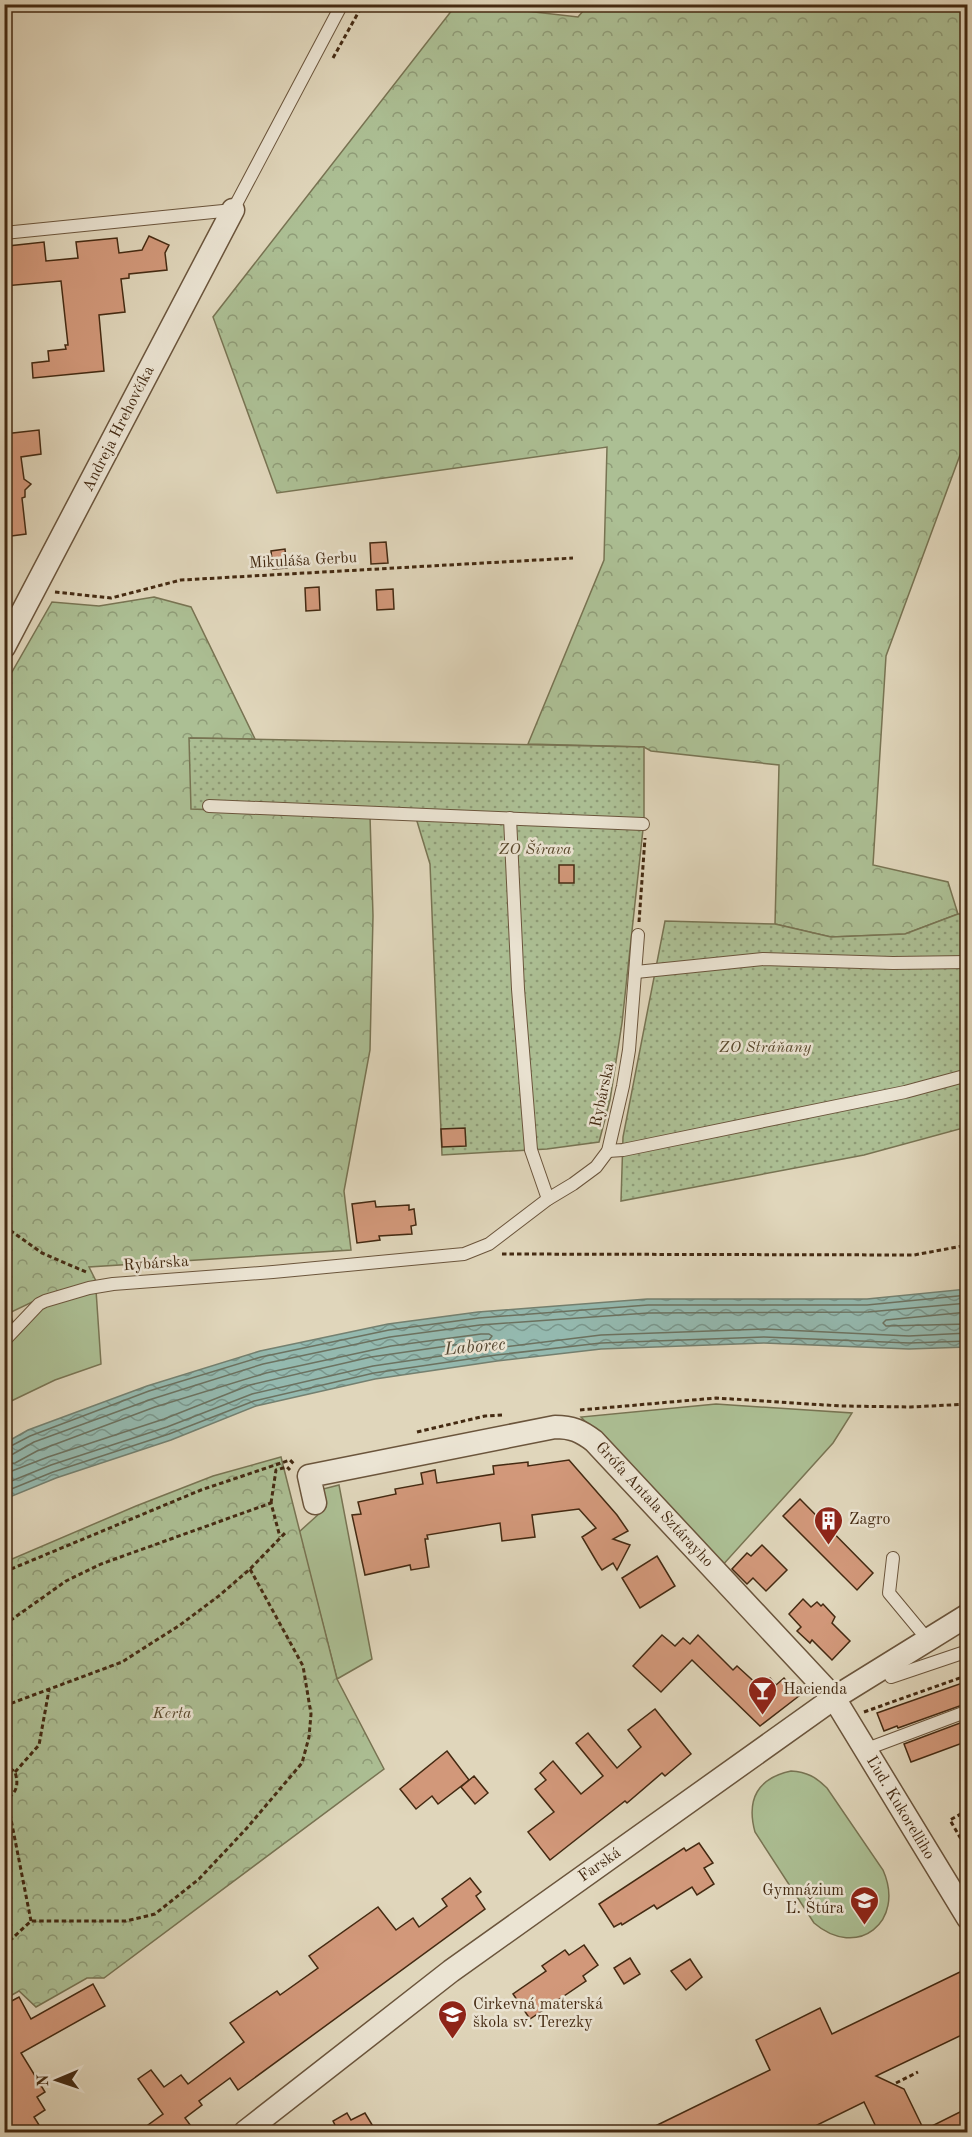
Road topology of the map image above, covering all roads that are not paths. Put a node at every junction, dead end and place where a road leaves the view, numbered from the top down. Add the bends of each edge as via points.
1 (342, 4) edge
2 (233, 210) junction
3 (4, 233) edge
4 (4, 647) edge
5 (209, 806) dead end
6 (510, 818) junction
7 (643, 825) road end
8 (638, 935) road end
9 (968, 962) edge
10 (636, 972) junction
11 (968, 1075) edge
12 (608, 1151) junction
13 (548, 1199) junction
14 (4, 1341) edge
15 (315, 1503) dead end
16 (893, 1558) dead end
17 (968, 1615) edge
18 (928, 1641) junction
19 (968, 1651) edge
20 (891, 1677) dead end
21 (834, 1698) junction
22 (968, 1712) edge
23 (864, 1750) junction
24 (968, 1918) edge
25 (245, 2133) edge

1 - 2 lane, Andreja Hrehovčíka
2 - 3 lane
2 - 4 street, Andreja Hrehovčíka
5 - 6 lane
6 - 7 lane
6 - 13 lane via 531,1150
8 - 10 lane, Rybárska
9 - 10 lane via 763,959
10 - 12 lane, Rybárska via 625,1074
11 - 12 lane via 905,1092
12 - 13 lane, Rybárska via 596,1167
13 - 14 lane, Rybárska via 489,1244 464,1254 89,1288 39,1304
15 - 21 street, Grófa Antala Sztárayho via 305,1467 555,1427 577,1429 594,1441
16 - 18 lane via 889,1593
17 - 18 street, Farská
18 - 21 street, Farská
19 - 20 lane
21 - 23 street, Ľud. Kukorelliho
21 - 25 street, Farská via 451,1971
22 - 23 lane
23 - 24 street, Ľud. Kukorelliho

